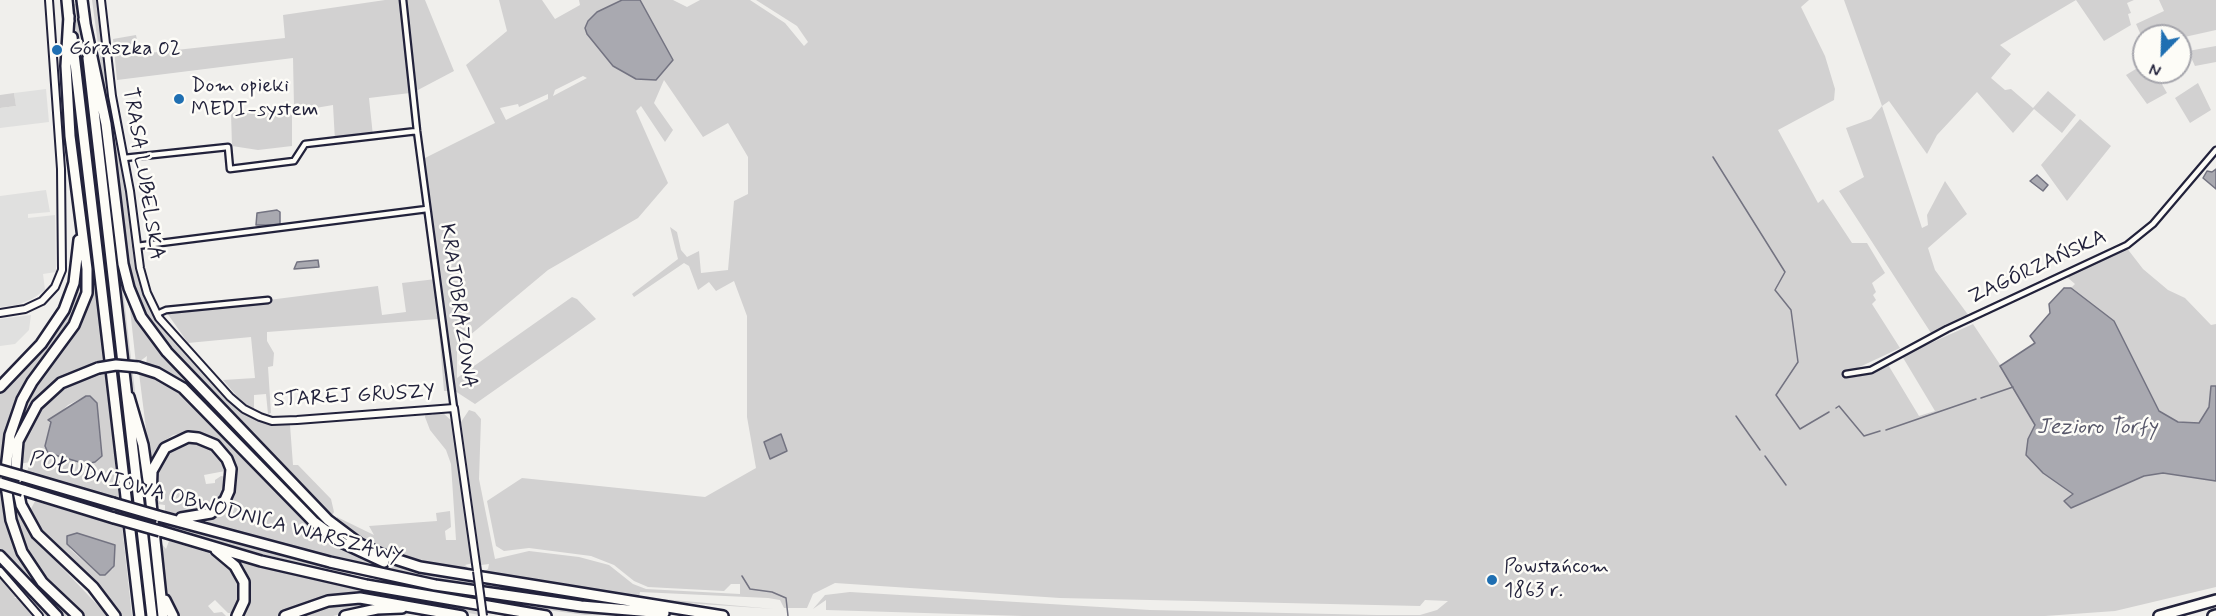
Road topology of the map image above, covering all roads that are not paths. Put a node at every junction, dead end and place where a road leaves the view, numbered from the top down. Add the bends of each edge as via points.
1 (49, 0) edge
2 (67, 0) edge
3 (82, 0) edge
4 (101, 0) edge
5 (403, 0) edge
6 (69, 16) junction
7 (84, 19) junction
8 (417, 131) junction
9 (2216, 150) edge
10 (124, 159) junction
11 (427, 208) junction
12 (81, 229) junction
13 (137, 246) junction
14 (268, 300) dead end
15 (0, 314) edge
16 (157, 314) junction
17 (1846, 374) dead end
18 (123, 380) junction
19 (0, 387) edge
20 (454, 408) junction
21 (0, 470) edge
22 (0, 483) edge
23 (151, 498) junction
24 (158, 516) junction
25 (204, 543) junction
26 (0, 556) edge
27 (0, 571) edge
28 (463, 575) junction
29 (161, 588) junction
30 (2216, 600) edge
31 (424, 609) junction
32 (39, 616) edge
33 (57, 616) edge
34 (78, 616) edge
35 (115, 616) edge
36 (140, 616) edge
37 (152, 616) edge
38 (163, 616) edge
39 (173, 616) edge
40 (237, 616) edge
41 (285, 616) edge
42 (345, 616) edge
43 (462, 616) edge
44 (483, 616) edge
45 (546, 616) edge
46 (708, 616) edge
47 (723, 616) edge
48 (2159, 616) edge

1 - 15 street via 63,257 56,287 36,305
2 - 6 highway
3 - 7 highway
4 - 10 street, TRASA LUBELSKA
5 - 8 street, KRAJOBRAZOWA
6 - 12 highway via 66,66
6 - 36 highway
7 - 18 highway
7 - 28 highway via 106,124 126,278 152,334 342,532 399,562
8 - 10 street via 305,144 294,161 230,169 228,147
8 - 11 street, KRAJOBRAZOWA
9 - 17 street, ZAGÓRZAŃSKA via 2153,224 2127,244 1947,329 1871,370
10 - 13 street, TRASA LUBELSKA
11 - 13 street
11 - 20 street, KRAJOBRAZOWA
12 - 19 highway via 74,282 64,310 41,344
12 - 34 highway via 87,269 84,305 22,400 9,435 5,478 11,520 22,552 42,582
13 - 16 street, TRASA LUBELSKA via 144,285
14 - 16 street
16 - 20 street, STAREJ GRUSZY via 230,397 260,417 282,421
18 - 23 highway via 143,445
18 - 37 highway
20 - 44 street, KRAJOBRAZOWA, bridge
21 - 24 highway, POŁUDNIOWA OBWODNICA WARSZAWY, bridge
22 - 25 highway, POŁUDNIOWA OBWODNICA WARSZAWY, bridge
23 - 24 highway via 155,462 172,442 188,438 207,441 227,459 232,481 218,508 194,518
23 - 29 highway
24 - 46 highway, POŁUDNIOWA OBWODNICA WARSZAWY via 330,562 453,588 581,606
25 - 40 highway via 240,573 245,591
25 - 45 highway, POŁUDNIOWA OBWODNICA WARSZAWY via 261,561 382,588
26 - 33 highway
27 - 32 street
28 - 35 highway, bridge via 397,565 343,543 299,507 183,388 157,373 116,365 61,383 37,405 18,441 15,476 21,505 37,534 93,587
28 - 47 highway
29 - 38 highway
29 - 39 highway
30 - 48 highway
31 - 41 highway via 352,599 315,605
31 - 42 highway via 377,609
31 - 43 highway

